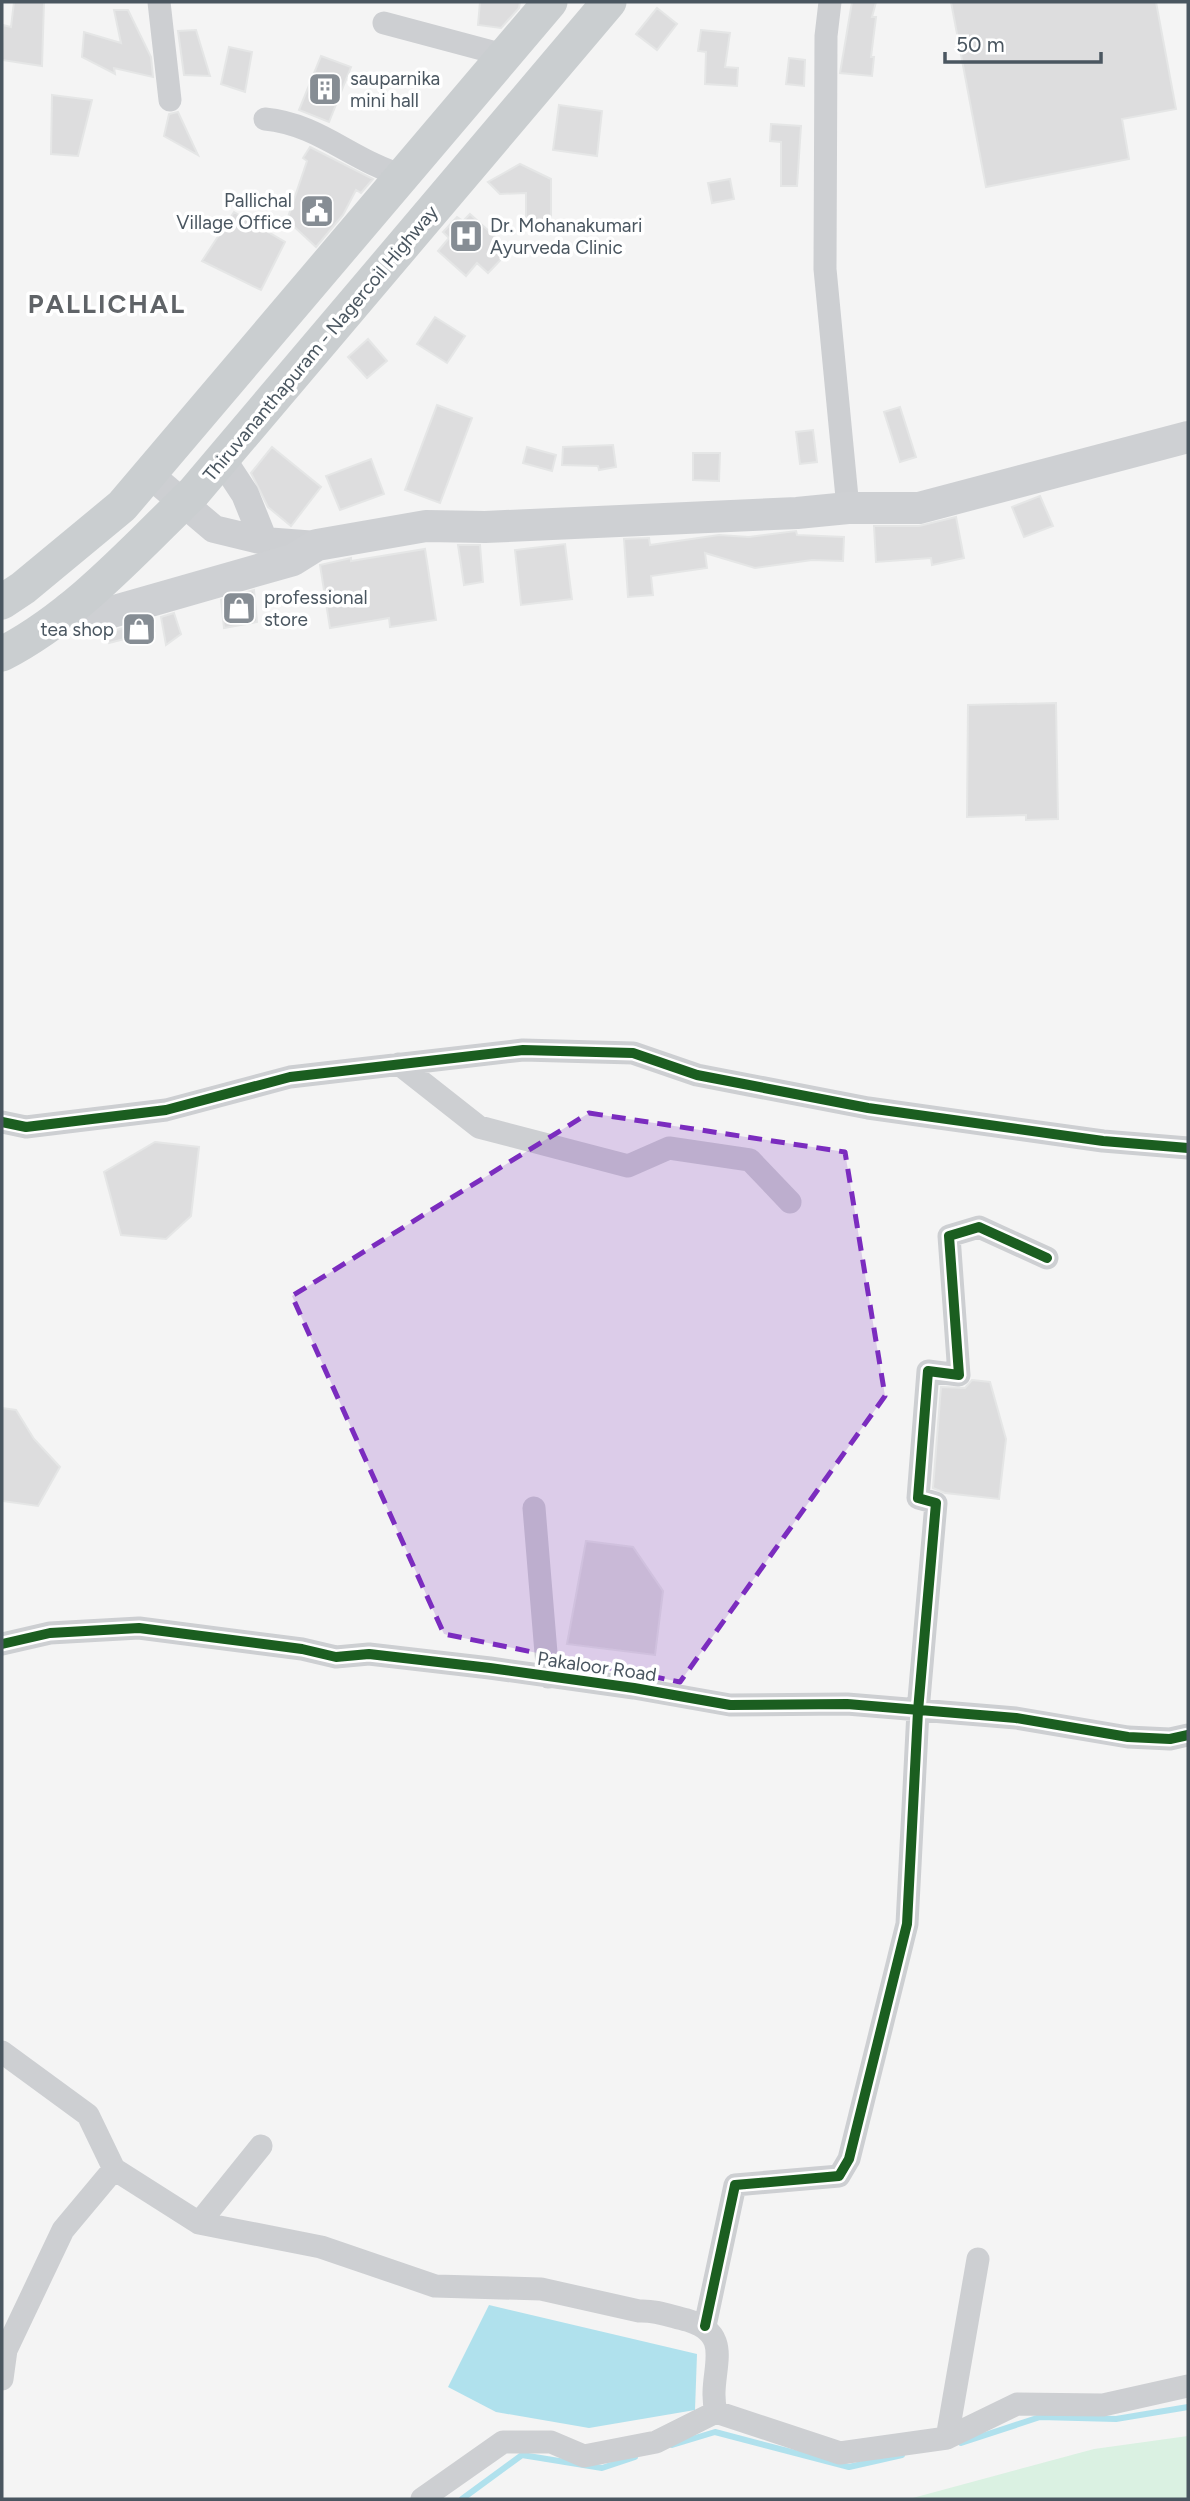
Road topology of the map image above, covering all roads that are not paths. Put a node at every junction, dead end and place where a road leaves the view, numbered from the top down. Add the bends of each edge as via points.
1 (159, 2) edge
2 (550, 2) edge
3 (609, 2) edge
4 (830, 2) edge
5 (384, 23) dead end
6 (505, 55) junction
7 (170, 100) dead end
8 (265, 119) dead end
9 (404, 176) junction
10 (1188, 437) edge
11 (222, 459) junction
12 (149, 474) junction
13 (182, 504) junction
14 (848, 508) junction
15 (264, 541) junction
16 (317, 545) junction
17 (2, 602) edge
18 (69, 608) junction
19 (2, 653) edge
20 (398, 1065) junction
21 (2, 1122) edge
22 (1188, 1148) edge
23 (790, 1202) dead end
24 (1047, 1258) dead end
25 (534, 1508) dead end
26 (2, 1644) edge
27 (548, 1677) junction
28 (918, 1712) junction
29 (1188, 1735) edge
30 (2, 2052) edge
31 (261, 2146) dead end
32 (114, 2169) junction
33 (199, 2223) junction
34 (978, 2259) dead end
35 (705, 2326) junction
36 (2, 2379) edge
37 (1188, 2386) edge
38 (716, 2412) junction
39 (947, 2438) junction
40 (422, 2499) edge

1 - 7 street
2 - 6 main road
3 - 11 main road, Thiruvananthapuram - Nagercoil Highway
4 - 14 street via 825,269
5 - 6 street
6 - 9 main road
8 - 9 street via 310,128 364,162
9 - 12 main road
10 - 14 main road via 919,508
11 - 13 main road, Thiruvananthapuram - Nagercoil Highway
11 - 15 street via 245,494
12 - 13 street
12 - 17 main road via 115,513
13 - 15 street via 215,529
13 - 18 main road, Thiruvananthapuram - Nagercoil Highway
14 - 16 main road via 485,527 426,526
15 - 16 street
16 - 18 main road via 293,559 101,614
18 - 19 main road, Thiruvananthapuram - Nagercoil Highway
20 - 21 street via 290,1077 166,1110 26,1127
20 - 22 street via 523,1050 633,1053 696,1075 868,1108 1103,1141
20 - 23 street via 479,1127 628,1166 669,1148 750,1160
24 - 28 street via 979,1227 949,1236 959,1376 928,1371 918,1497 936,1503
25 - 27 street
26 - 27 street, Pakaloor Road via 50,1633 139,1628 336,1657 369,1654
27 - 28 street, Pakaloor Road via 730,1705 847,1704
28 - 29 street, Pakaloor Road via 1016,1718 1128,1737
28 - 35 street via 907,1924 849,2159 839,2176 735,2185
30 - 32 street via 88,2115
31 - 33 street
32 - 33 street
32 - 36 street via 63,2230 6,2350
33 - 35 street via 321,2247 435,2286 541,2289 639,2311 653,2310
34 - 39 street
35 - 38 street via 715,2336 718,2353 712,2396
37 - 39 street via 1103,2405 1017,2404
38 - 39 street via 840,2453
38 - 40 street via 656,2442 584,2456 551,2442 503,2442

